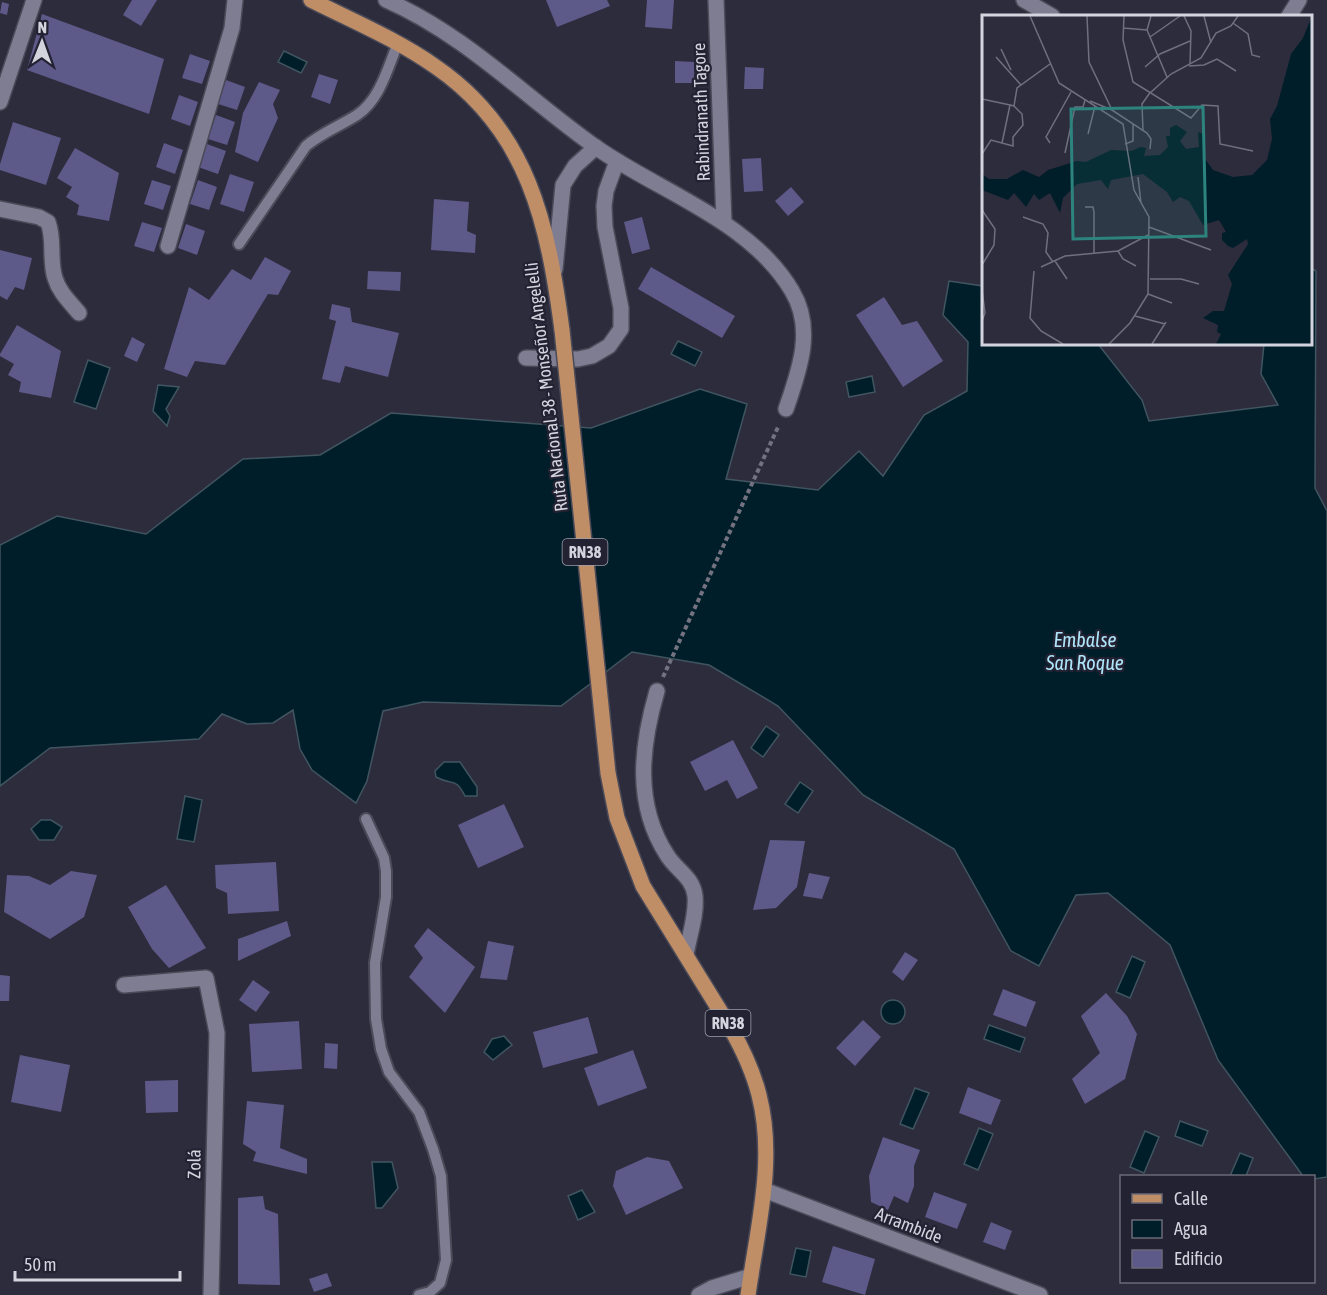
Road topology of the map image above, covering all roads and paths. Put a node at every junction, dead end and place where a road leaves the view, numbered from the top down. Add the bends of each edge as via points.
1 (34, 0) edge
2 (236, 0) edge
3 (311, 0) edge
4 (386, 0) edge
5 (716, 0) edge
6 (1024, 0) edge
7 (1299, 0) edge
8 (410, 6) edge
9 (1050, 15) edge
10 (1290, 15) edge
11 (398, 43) junction
12 (0, 102) edge
13 (596, 147) junction
14 (617, 161) junction
15 (0, 209) edge
16 (724, 223) junction
17 (239, 244) dead end
18 (168, 246) dead end
19 (555, 275) junction
20 (79, 313) dead end
21 (526, 358) dead end
22 (786, 409) joint
23 (657, 691) joint
24 (366, 819) dead end
25 (686, 955) junction
26 (124, 985) dead end
27 (764, 1190) junction
28 (751, 1276) junction
29 (211, 1295) edge
30 (419, 1295) edge
31 (699, 1295) edge
32 (748, 1295) edge
33 (1040, 1295) edge

1 - 12 street
2 - 18 street via 232,28
3 - 11 main road, Ruta Nacional 38 - Monseñor Angelelli / RN38
4 - 8 street
5 - 16 street, Rabindranath Tagore
6 - 9 street
7 - 10 street
8 - 13 street
11 - 17 lane via 366,108 306,146
11 - 19 main road, Ruta Nacional 38 - Monseñor Angelelli / RN38 via 473,96 502,131 540,210
13 - 14 street
13 - 19 street via 575,166 563,184
14 - 16 street
14 - 21 street via 604,206 621,328 609,346 592,356
15 - 20 street via 48,222 54,277
16 - 22 street via 776,270 793,292 801,313 804,341
19 - 25 main road, Ruta Nacional 38 - Monseñor Angelelli / RN38, bridge via 608,773 617,818 632,861
22 - 23 path
23 - 25 street via 646,735 645,803 667,857 689,879 695,894
24 - 30 lane via 386,871 386,897 375,963 381,1048 389,1072 419,1112 441,1176 446,1260 440,1283
25 - 27 main road, RN38 via 751,1070 764,1122
26 - 29 street, Zolá via 206,978 217,1033
27 - 28 main road, RN38
27 - 33 street, Arrambide
28 - 31 street
28 - 32 main road, RN38

